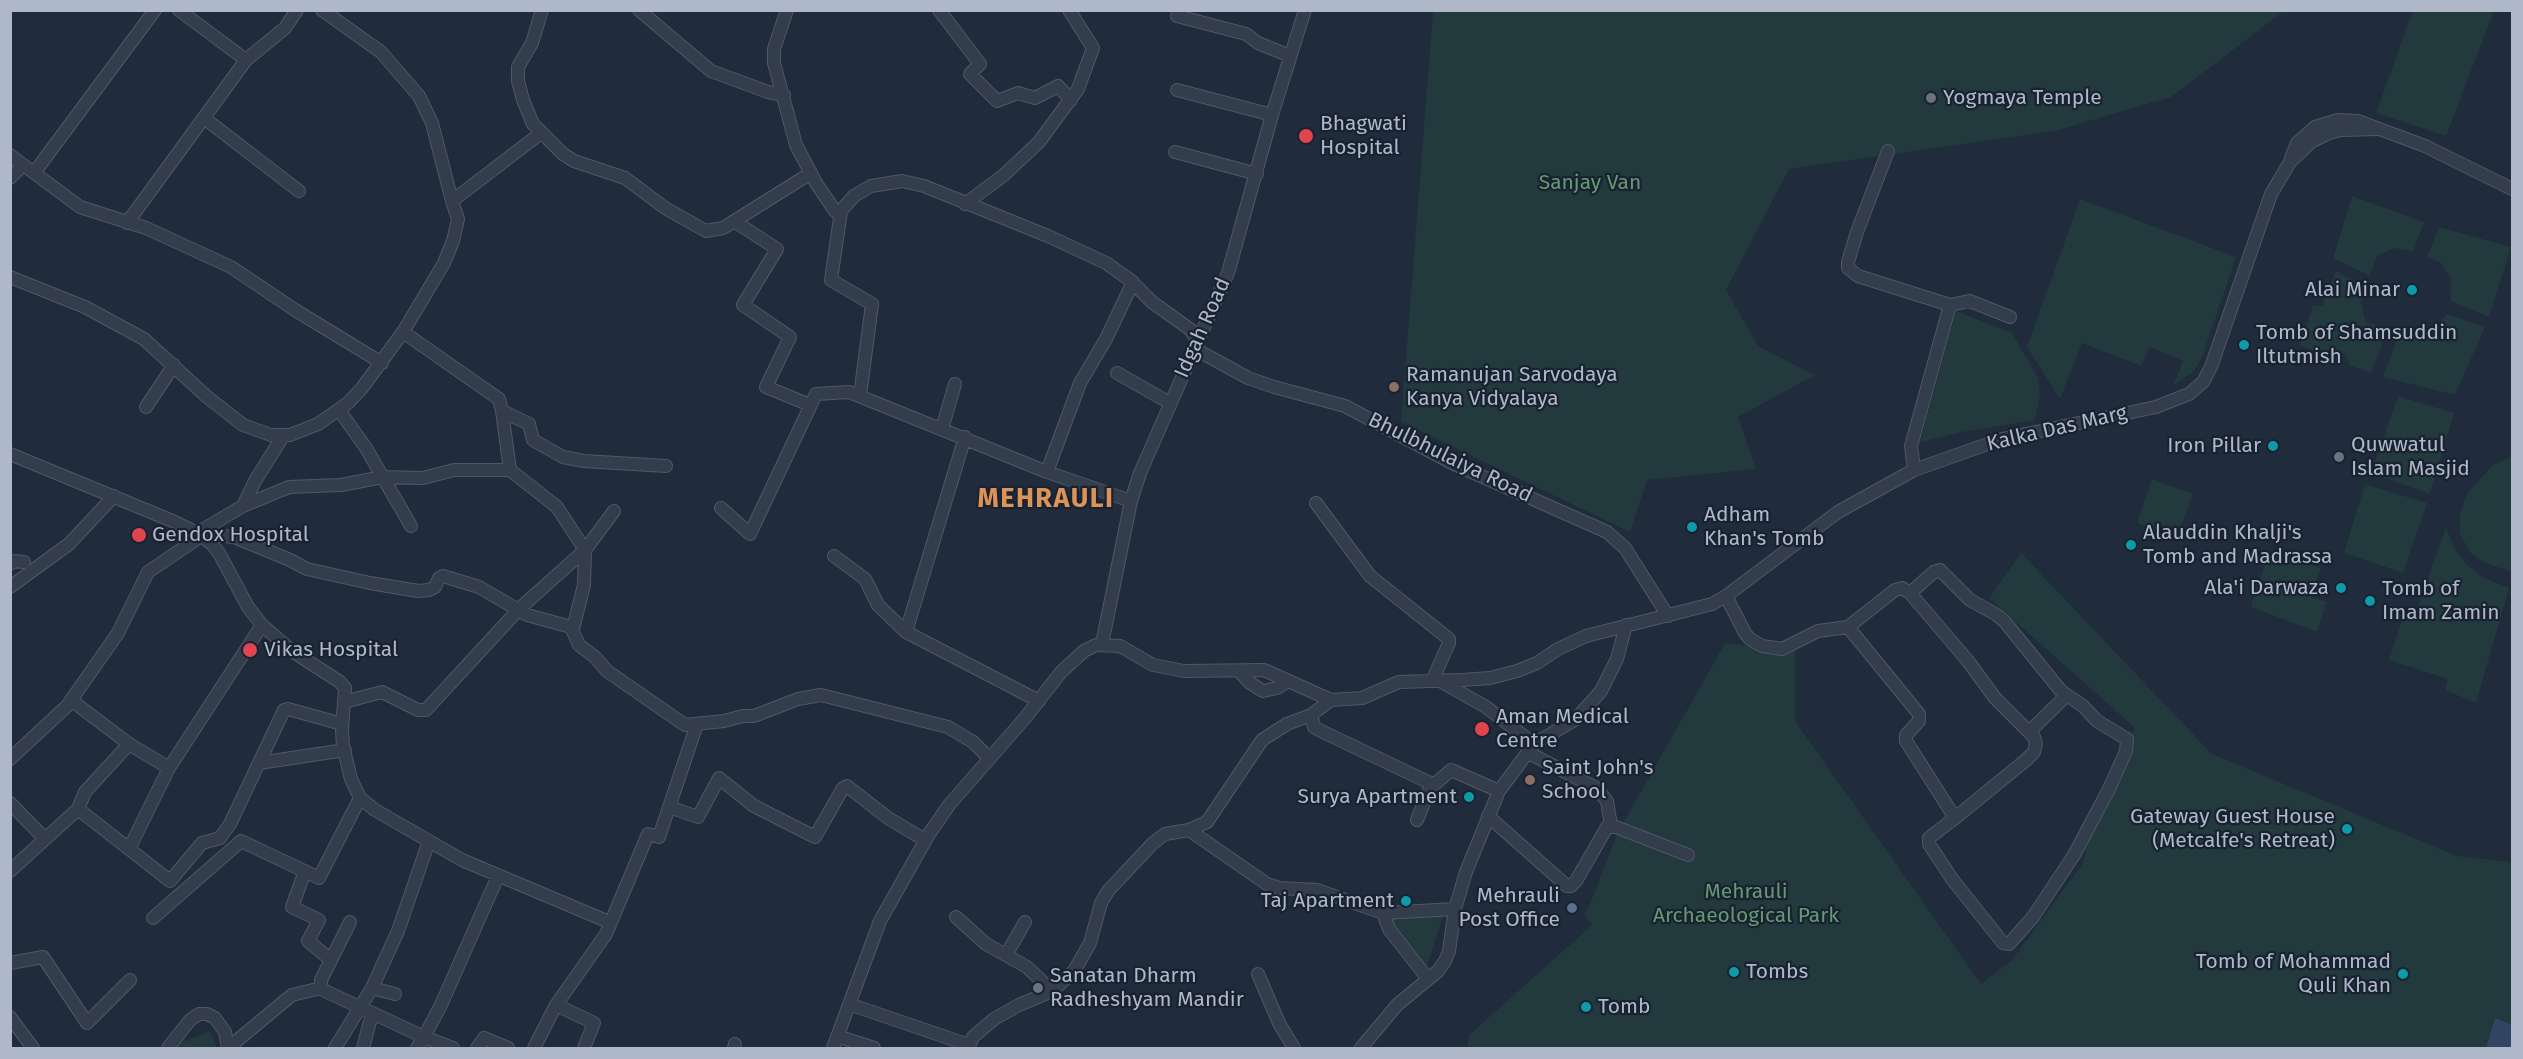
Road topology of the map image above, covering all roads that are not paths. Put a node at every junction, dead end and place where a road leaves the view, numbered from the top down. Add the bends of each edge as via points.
1 (155, 10) edge
2 (179, 10) edge
3 (297, 10) edge
4 (322, 10) edge
5 (542, 10) edge
6 (639, 10) edge
7 (787, 10) edge
8 (939, 10) edge
9 (1070, 10) edge
10 (1305, 10) edge
11 (1177, 16) dead end
12 (1290, 56) junction
13 (246, 60) junction
14 (1177, 90) dead end
15 (784, 95) junction
16 (1071, 100) junction
17 (1272, 116) junction
18 (204, 118) junction
19 (541, 133) junction
20 (1888, 151) dead end
21 (1175, 152) dead end
22 (10, 155) edge
23 (23, 165) junction
24 (811, 172) junction
25 (34, 173) junction
26 (1257, 174) junction
27 (10, 178) edge
28 (2512, 189) edge
29 (300, 191) dead end
30 (452, 201) junction
31 (965, 204) junction
32 (841, 211) junction
33 (734, 221) junction
34 (127, 223) junction
35 (10, 277) edge
36 (1133, 282) junction
37 (1950, 305) junction
38 (2010, 317) dead end
39 (403, 332) junction
40 (1196, 345) junction
41 (382, 363) junction
42 (174, 365) junction
43 (1117, 373) dead end
44 (955, 384) dead end
45 (860, 396) junction
46 (1170, 403) junction
47 (810, 405) junction
48 (146, 407) dead end
49 (339, 410) junction
50 (502, 411) junction
51 (942, 429) junction
52 (283, 436) junction
53 (965, 437) junction
54 (10, 454) edge
55 (666, 466) dead end
56 (510, 470) junction
57 (1914, 470) junction
58 (1047, 472) junction
59 (383, 477) junction
60 (114, 496) junction
61 (1131, 501) junction
62 (1316, 503) dead end
63 (243, 506) junction
64 (721, 508) dead end
65 (614, 511) dead end
66 (411, 526) dead end
67 (199, 534) junction
68 (585, 550) junction
69 (834, 556) dead end
70 (24, 562) dead end
71 (10, 564) edge
72 (10, 587) edge
73 (1910, 593) junction
74 (1726, 596) junction
75 (519, 609) junction
76 (1668, 616) junction
77 (262, 625) junction
78 (1626, 625) junction
79 (1848, 627) junction
80 (573, 629) junction
81 (906, 632) junction
82 (1102, 644) junction
83 (1239, 671) junction
84 (1435, 681) junction
85 (1287, 682) junction
86 (2067, 695) junction
87 (71, 700) junction
88 (1331, 700) junction
89 (1039, 701) junction
90 (344, 702) junction
91 (1311, 715) junction
92 (342, 724) junction
93 (697, 724) junction
94 (2029, 732) junction
95 (129, 744) junction
96 (1530, 748) junction
97 (345, 750) junction
98 (989, 758) junction
99 (10, 759) edge
100 (259, 763) junction
101 (169, 768) junction
102 (1432, 783) junction
103 (1499, 791) junction
104 (360, 798) junction
105 (10, 803) edge
106 (669, 807) junction
107 (78, 809) junction
108 (1488, 816) junction
109 (1955, 818) junction
110 (1417, 820) dead end
111 (1611, 826) junction
112 (1189, 830) junction
113 (45, 839) junction
114 (926, 840) junction
115 (429, 841) junction
116 (129, 849) junction
117 (1688, 855) dead end
118 (10, 871) edge
119 (305, 871) junction
120 (498, 876) junction
121 (1455, 909) junction
122 (1383, 913) junction
123 (956, 917) dead end
124 (153, 918) dead end
125 (350, 922) dead end
126 (609, 922) junction
127 (1025, 922) dead end
128 (1006, 955) junction
129 (331, 960) junction
130 (10, 963) edge
131 (1258, 974) dead end
132 (1428, 979) junction
133 (130, 980) dead end
134 (321, 988) junction
135 (372, 988) junction
136 (1052, 991) junction
137 (395, 994) dead end
138 (849, 1004) junction
139 (556, 1005) junction
140 (360, 1008) junction
141 (372, 1014) junction
142 (10, 1017) edge
143 (837, 1036) junction
144 (424, 1037) junction
145 (969, 1047) edge
146 (33, 1048) edge
147 (168, 1048) edge
148 (228, 1048) edge
149 (335, 1048) edge
150 (363, 1048) edge
151 (417, 1048) edge
152 (453, 1048) edge
153 (477, 1048) edge
154 (508, 1048) edge
155 (534, 1048) edge
156 (584, 1048) edge
157 (833, 1048) edge
158 (874, 1048) edge
159 (1294, 1048) edge
160 (1360, 1048) edge

1 - 25 street
2 - 13 street
3 - 13 street via 285,28
4 - 30 street via 381,52 419,96 432,123
5 - 19 street via 517,73 527,112
6 - 15 street via 711,71
7 - 15 street via 772,56
8 - 16 street via 980,64 970,74 998,101 1018,93 1035,98 1058,86
9 - 16 street via 1093,48
10 - 12 street, Idgah Road
11 - 12 street via 1245,34
12 - 17 street, Idgah Road
13 - 18 street
14 - 17 street
15 - 24 street via 791,132
16 - 31 street via 1039,142 1005,175
17 - 26 street, Idgah Road
18 - 29 street
18 - 34 street
19 - 30 street
19 - 33 street via 574,161 625,178 699,229 714,231
20 - 37 street via 1857,232 1848,268 1858,276
21 - 26 street
22 - 23 street
23 - 25 street
23 - 27 street
24 - 32 street via 835,211
24 - 33 street
25 - 34 street via 80,207
26 - 40 street, Idgah Road via 1228,273
28 - 57 street, Kalka Das Marg via 2425,146 2358,121 2338,120 2315,127 2297,143 2271,194 2211,367 2203,382 2189,394 2156,407 2002,439
30 - 39 street via 458,219 453,241
31 - 32 street, Bhulbhulaiya Road via 914,183 890,182 861,191
31 - 36 street, Bhulbhulaiya Road via 1086,253
32 - 45 street via 831,280 872,304
33 - 47 street via 777,249 743,305 790,337 766,387
34 - 41 street via 231,267
35 - 42 street via 85,307 131,331
36 - 40 street, Bhulbhulaiya Road via 1152,302 1191,330
36 - 58 street via 1080,383
37 - 38 street via 1969,301
37 - 57 street via 1911,446
39 - 41 street
39 - 50 street via 499,399
40 - 46 street, Idgah Road
40 - 76 street, Bhulbhulaiya Road via 1230,369 1257,381 1345,406 1454,464 1607,532 1625,548
41 - 49 street
42 - 48 street
42 - 52 street via 236,421 257,432
43 - 46 street
44 - 51 street
45 - 47 street via 849,392 816,394
45 - 51 street
46 - 61 street, Idgah Road
47 - 64 street via 750,534
49 - 52 street via 318,424
49 - 59 street
50 - 55 street via 529,424 533,440 562,457
50 - 56 street
51 - 53 street
52 - 63 street
53 - 58 street
53 - 81 street
54 - 60 street
56 - 59 street via 454,470 412,479
56 - 68 street via 557,507
57 - 74 street, Kalka Das Marg via 1838,512
58 - 61 street
59 - 63 street via 341,485 289,488
59 - 66 street
60 - 67 street
60 - 72 street via 69,544
61 - 82 street, Idgah Road
62 - 84 street via 1370,576 1449,639
63 - 67 street
65 - 68 street
67 - 75 street via 234,537 308,569 418,591 433,589 443,576 479,587
67 - 77 street via 219,553
67 - 87 street via 148,572 118,633
68 - 75 street
68 - 80 street via 584,585
69 - 81 street via 865,579 878,605
70 - 71 street
73 - 79 street via 1902,588 1895,590
73 - 86 street via 1940,570 1970,600 2005,622
73 - 94 street via 1995,698
74 - 76 street, Kalka Das Marg
74 - 79 street via 1745,633 1762,646 1788,648 1818,631
75 - 80 street
75 - 90 street via 426,710 418,710 382,692
76 - 78 street
77 - 90 street via 292,651 340,682 345,688
77 - 101 street
78 - 84 street via 1569,642 1527,668 1490,678
78 - 96 street via 1617,658 1601,691 1576,719
79 - 109 street via 1918,714 1906,741
80 - 93 street via 579,645 607,671 677,722
81 - 89 street
82 - 83 street via 1120,646 1165,669
82 - 89 street via 1073,660
83 - 85 street via 1264,670
83 - 85 street via 1263,691
84 - 88 street via 1399,682 1362,698
84 - 96 street via 1486,707
85 - 88 street
86 - 94 street
86 - 109 street via 2097,722 2127,740 2126,751 2062,874 2009,944 2002,943 1929,844 1929,838
87 - 95 street
87 - 99 street
88 - 91 street
89 - 98 street
90 - 92 street
91 - 102 street via 1319,730
91 - 112 street via 1262,740 1213,815
92 - 97 street
92 - 100 street via 284,710
93 - 98 street via 754,716 798,699 821,695 948,727 973,742
93 - 106 street
94 - 109 street via 2036,744 2034,752
95 - 101 street
95 - 107 street via 85,792
96 - 103 street
96 - 111 street via 1596,788 1607,801
97 - 100 street
97 - 104 street
98 - 114 street via 949,805
100 - 116 street via 220,838 202,843 170,881
101 - 116 street
102 - 103 street via 1451,770
102 - 110 street
103 - 108 street
104 - 115 street
104 - 119 street via 319,878
105 - 113 street
106 - 114 street via 698,817 719,778 753,806 815,837 843,788 848,786 888,818
106 - 126 street via 659,837 648,834
107 - 113 street
107 - 116 street
108 - 111 street via 1567,886 1574,884 1604,829
108 - 121 street
111 - 117 street
112 - 122 street via 1267,884 1317,890
112 - 136 street via 1165,834 1153,843 1108,891 1083,957
113 - 118 street
114 - 138 street via 880,921
115 - 120 street
115 - 135 street via 398,931
119 - 124 street via 241,841
119 - 129 street via 292,907 319,920 309,940
120 - 126 street
120 - 144 street
121 - 122 street
121 - 132 street via 1449,951 1438,971
122 - 132 street via 1389,929
123 - 128 street
125 - 129 street
126 - 139 street via 606,934
127 - 128 street
128 - 136 street via 1027,967
129 - 134 street
130 - 133 street via 43,957 87,1023
131 - 159 street
132 - 160 street via 1397,1005
134 - 140 street
134 - 148 street via 292,995
135 - 137 street
135 - 140 street
136 - 145 street via 1004,1012 984,1027
138 - 143 street
138 - 145 street
139 - 155 street
139 - 156 street via 594,1023
140 - 141 street
140 - 149 street
141 - 144 street
141 - 150 street
142 - 146 street
143 - 157 street
143 - 158 street
144 - 151 street
144 - 152 street
147 - 148 street via 199,1014 215,1018 225,1032
153 - 154 street via 484,1038

